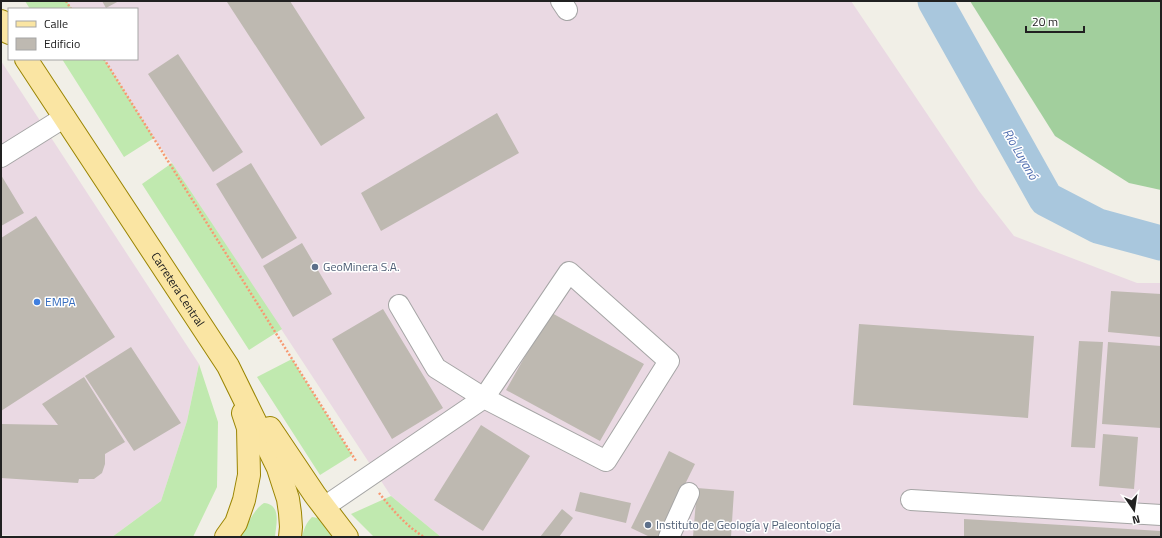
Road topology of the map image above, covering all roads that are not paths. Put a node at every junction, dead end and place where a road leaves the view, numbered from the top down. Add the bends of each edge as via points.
1 (1, 21) edge
2 (8, 32) edge
3 (27, 60) edge
4 (65, 117) junction
5 (1, 157) edge
6 (399, 305) dead end
7 (228, 366) junction
8 (484, 398) junction
9 (689, 493) dead end
10 (911, 500) dead end
11 (324, 507) junction
12 (1161, 516) edge
13 (226, 537) edge
14 (290, 537) edge
15 (347, 537) edge
16 (669, 537) edge

1 - 2 main road
3 - 4 main road, Carretera Central
4 - 5 lane
4 - 7 main road, Carretera Central
6 - 8 lane via 436,368
7 - 11 main road
7 - 13 main road via 248,428 249,475 248,488 236,523
7 - 14 main road, Carretera Central via 278,468 288,499
8 - 8 lane via 606,461 669,361 569,272
8 - 11 lane
9 - 16 lane
10 - 12 lane
11 - 15 main road

